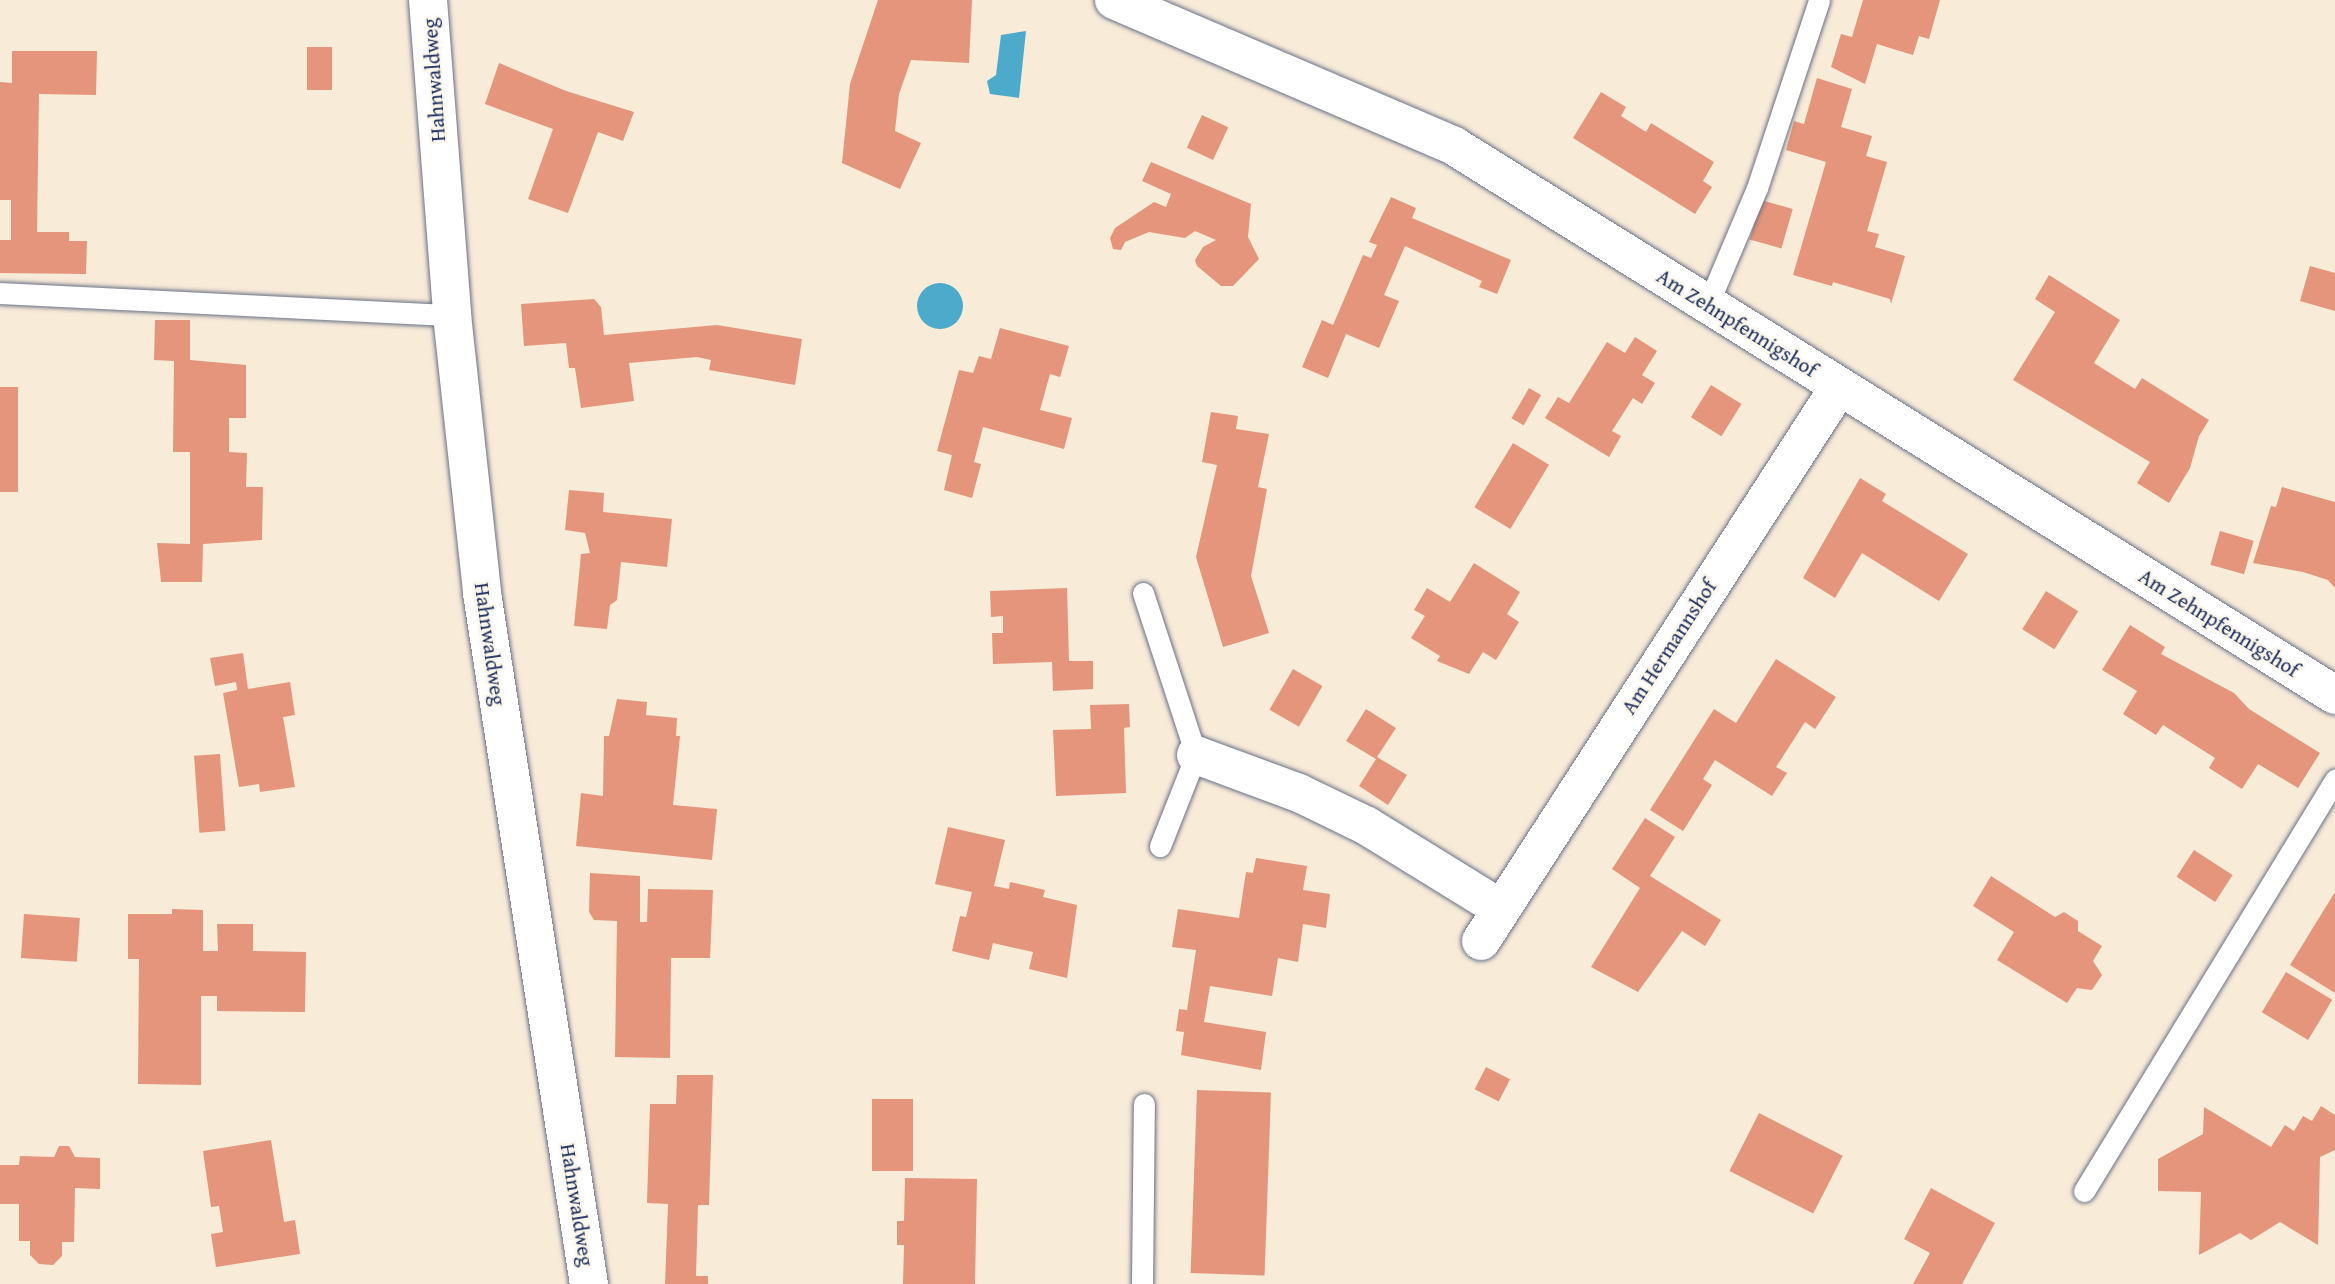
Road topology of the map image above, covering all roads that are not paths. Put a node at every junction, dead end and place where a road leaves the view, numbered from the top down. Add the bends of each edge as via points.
1 (428, 0) edge
2 (1114, 0) edge
3 (1819, 0) edge
4 (0, 293) edge
5 (1708, 304) junction
6 (452, 315) junction
7 (1839, 387) junction
8 (1143, 593) dead end
9 (2335, 695) edge
10 (1196, 755) junction
11 (2335, 780) edge
12 (1160, 846) dead end
13 (1500, 908) junction
14 (1481, 941) dead end
15 (1144, 1104) dead end
16 (2084, 1191) dead end
17 (589, 1284) edge
18 (1142, 1284) edge

1 - 6 street, Hahnwaldweg
2 - 5 street, Am Zehnpfennigshof via 1454,146
3 - 5 lane via 1757,188
4 - 6 lane
5 - 7 street, Am Zehnpfennigshof
6 - 17 street, Hahnwaldweg via 482,593
7 - 9 street, Am Zehnpfennigshof
7 - 13 street, Am Hermannshof
8 - 10 lane
10 - 12 lane
10 - 13 street via 1299,793 1367,826
11 - 16 lane
13 - 14 street, Am Hermannshof
15 - 18 lane

